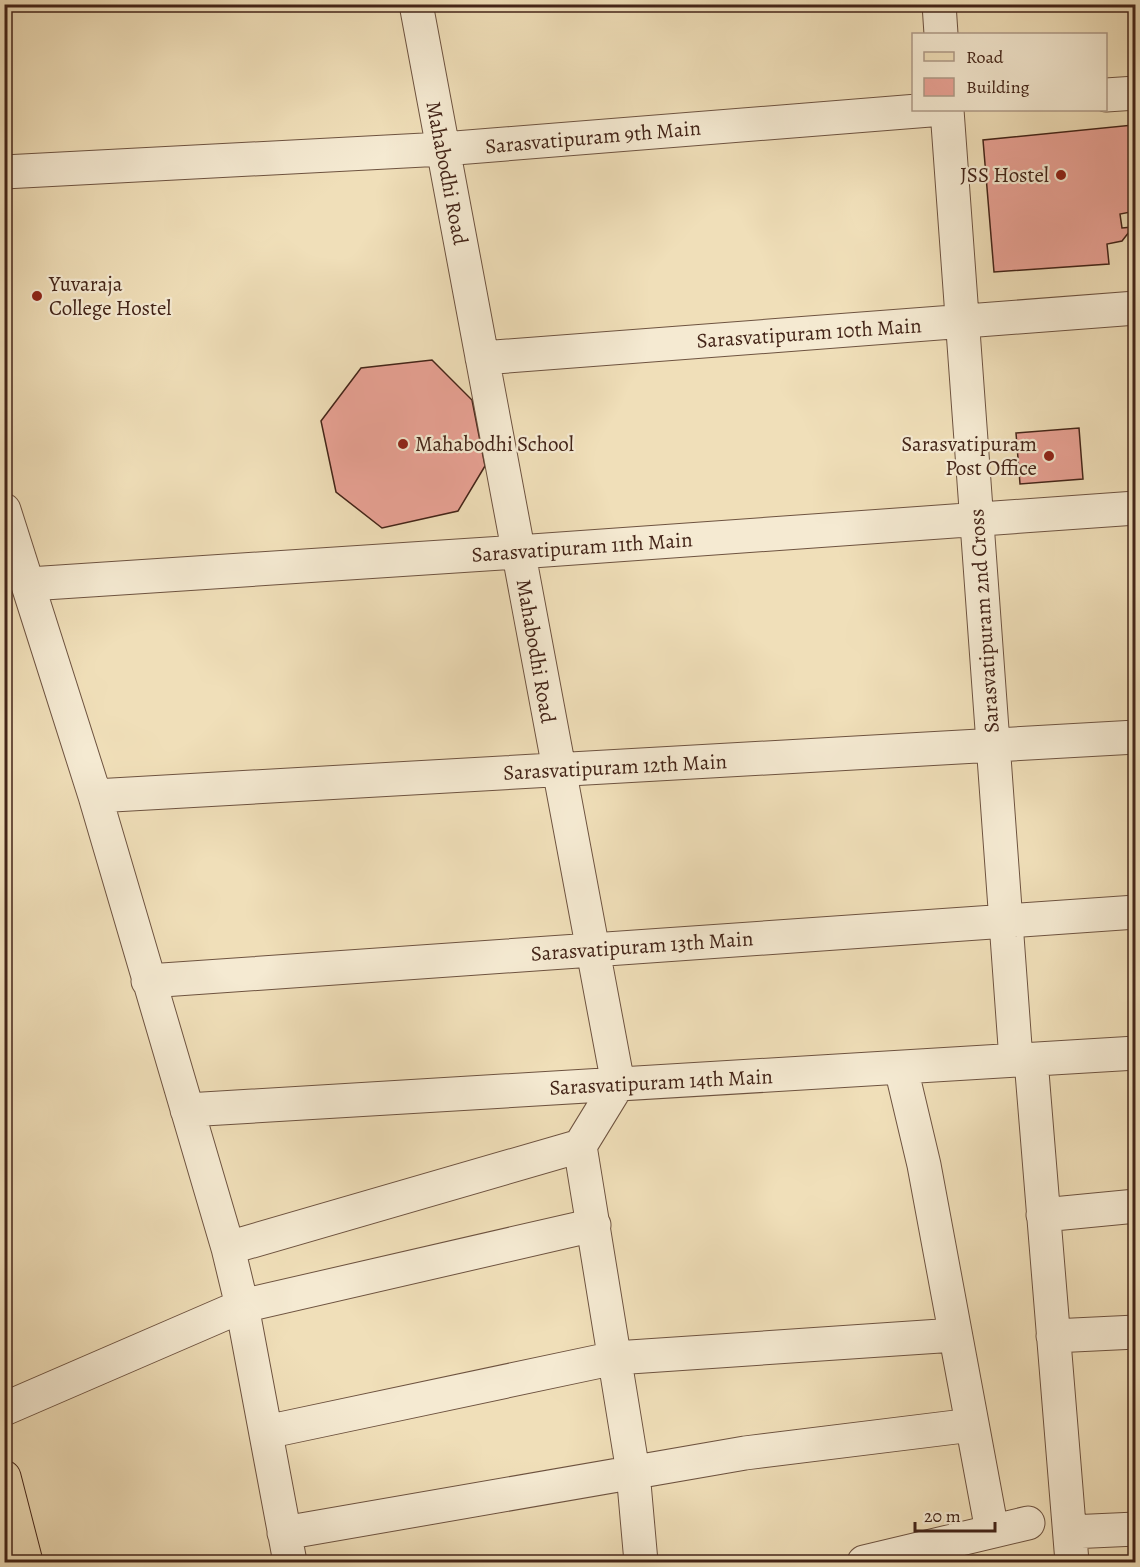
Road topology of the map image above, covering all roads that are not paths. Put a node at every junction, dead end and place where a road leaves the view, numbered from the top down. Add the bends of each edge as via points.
1 (416, 4) edge
2 (939, 4) edge
3 (941, 33) edge
4 (1136, 93) edge
5 (1107, 95) edge
6 (918, 111) edge
7 (947, 111) edge
8 (443, 149) junction
9 (4, 172) edge
10 (1136, 308) edge
11 (962, 321) junction
12 (482, 358) junction
13 (1136, 508) edge
14 (4, 510) edge
15 (976, 519) junction
16 (518, 552) junction
17 (29, 584) junction
18 (1136, 737) edge
19 (993, 745) junction
20 (558, 770) junction
21 (95, 796) junction
22 (1136, 912) edge
23 (1006, 921) junction
24 (594, 950) junction
25 (148, 981) junction
26 (1136, 1053) edge
27 (1023, 1060) junction
28 (901, 1068) junction
29 (618, 1084) junction
30 (187, 1110) junction
31 (580, 1146) junction
32 (1136, 1206) edge
33 (1043, 1215) junction
34 (594, 1225) junction
35 (228, 1248) junction
36 (242, 1306) junction
37 (1136, 1332) edge
38 (955, 1335) junction
39 (1053, 1336) junction
40 (615, 1358) junction
41 (4, 1409) edge
42 (972, 1425) junction
43 (266, 1432) junction
44 (633, 1472) junction
45 (4, 1478) edge
46 (1028, 1523) dead end
47 (1136, 1529) edge
48 (992, 1531) junction
49 (1071, 1547) edge
50 (287, 1548) edge
51 (26, 1563) edge
52 (641, 1563) edge
53 (864, 1563) edge

1 - 8 street, Mahabodhi Road
2 - 3 street
4 - 5 street
6 - 8 street, Sarasvatipuram 9th Main
7 - 11 street, Sarasvatipuram 2nd Cross
8 - 9 street, Sarasvatipuram 9th Main
8 - 12 street, Mahabodhi Road
10 - 11 street, Sarasvatipuram 10th Main
11 - 12 street, Sarasvatipuram 10th Main
11 - 15 street, Sarasvatipuram 2nd Cross
12 - 16 street, Mahabodhi Road
13 - 15 street, Sarasvatipuram 11th Main
14 - 17 street
15 - 16 street, Sarasvatipuram 11th Main
15 - 19 street, Sarasvatipuram 2nd Cross
16 - 17 street, Sarasvatipuram 11th Main
16 - 20 street, Mahabodhi Road
17 - 21 street
18 - 19 street, Sarasvatipuram 12th Main
19 - 20 street, Sarasvatipuram 12th Main
19 - 23 street, Sarasvatipuram 2nd Cross
20 - 21 street, Sarasvatipuram 12th Main
20 - 24 street, Mahabodhi Road
21 - 25 street
22 - 23 street, Sarasvatipuram 13th Main
23 - 24 street, Sarasvatipuram 13th Main
23 - 27 street, Sarasvatipuram 2nd Cross
24 - 25 street, Sarasvatipuram 13th Main
24 - 29 street, Mahabodhi Road
25 - 30 street
26 - 27 street, Sarasvatipuram 14th Main
27 - 28 street, Sarasvatipuram 14th Main
27 - 33 street, Sarasvatipuram 2nd Cross
28 - 29 street, Sarasvatipuram 14th Main
28 - 38 street via 924,1165
29 - 30 street, Sarasvatipuram 14th Main
29 - 31 street
30 - 35 street
31 - 34 street
31 - 35 street
32 - 33 street
33 - 39 street, Sarasvatipuram 2nd Cross
34 - 36 street
34 - 40 street
35 - 36 street
36 - 41 street
36 - 43 street
37 - 39 street
38 - 40 street
38 - 42 street
39 - 49 street, Sarasvatipuram 2nd Cross
40 - 43 street
40 - 44 street
42 - 44 street via 745,1453
42 - 48 street
43 - 50 street
44 - 50 street
44 - 52 street
45 - 51 main road
46 - 48 street
47 - 49 street
48 - 53 street

